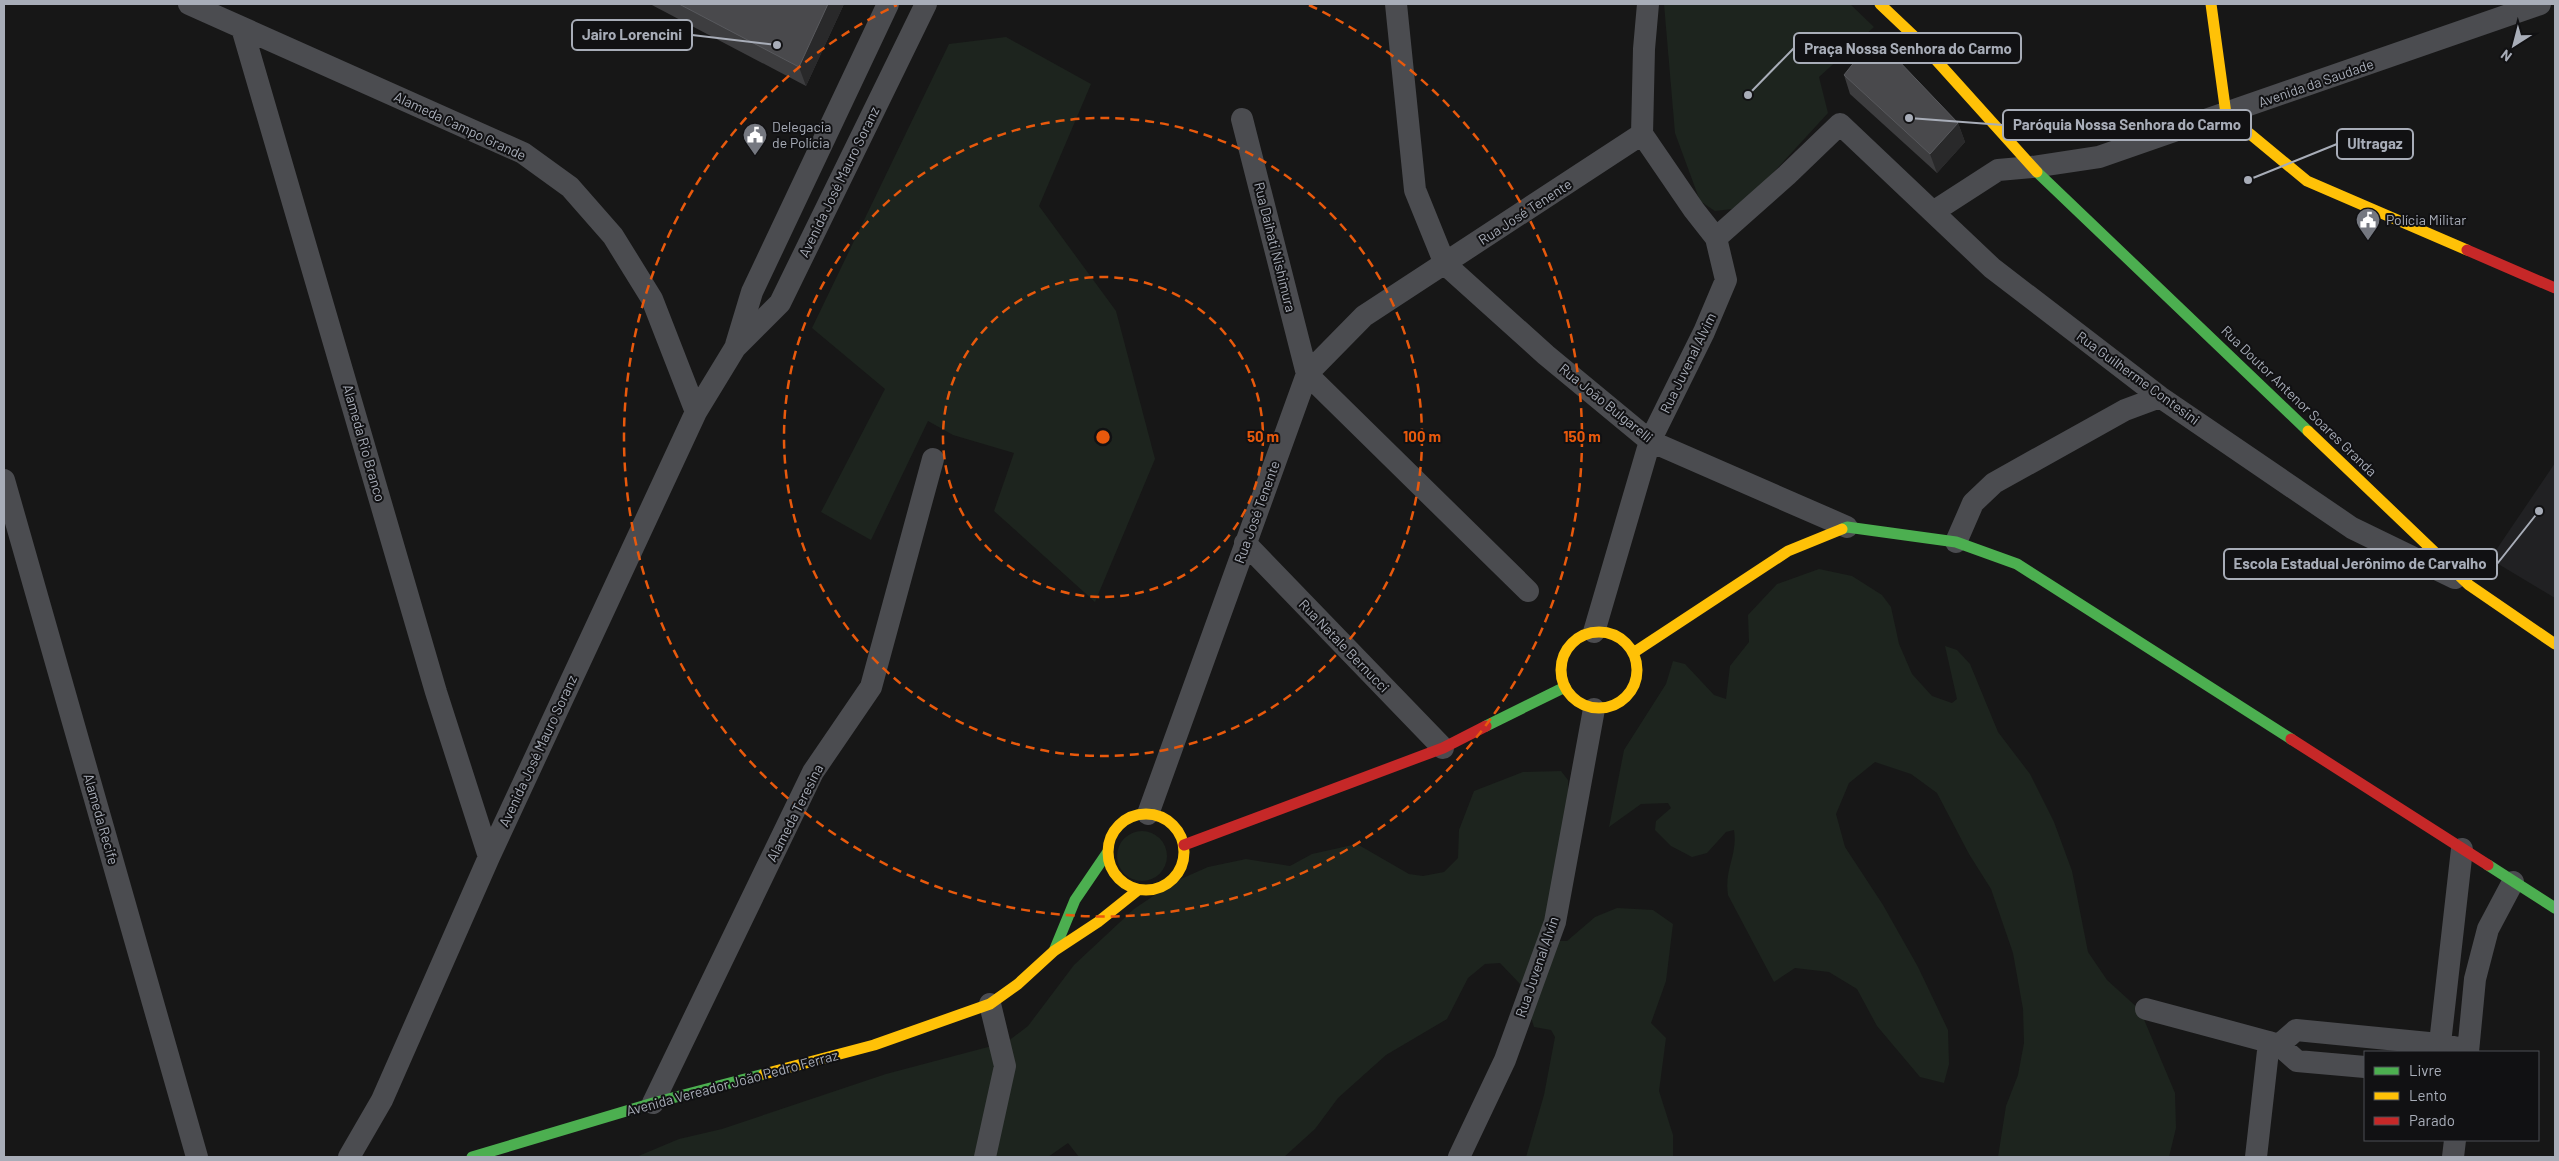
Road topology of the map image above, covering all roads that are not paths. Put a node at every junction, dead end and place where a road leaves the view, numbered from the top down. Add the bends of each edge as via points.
1 (189, 4) edge
2 (888, 4) edge
3 (926, 4) edge
4 (1396, 4) edge
5 (1648, 4) edge
6 (1880, 4) edge
7 (2211, 4) edge
8 (2540, 4) edge
9 (242, 28) junction
10 (2226, 114) junction
11 (1242, 119) dead end
12 (1642, 134) junction
13 (2032, 167) junction
14 (1933, 212) junction
15 (1716, 238) junction
16 (1445, 264) junction
17 (2555, 288) edge
18 (735, 348) junction
19 (1307, 374) junction
20 (2160, 397) junction
21 (696, 412) junction
22 (1650, 441) junction
23 (933, 459) dead end
24 (4, 480) edge
25 (1847, 527) junction
26 (1956, 542) junction
27 (1245, 543) junction
28 (2469, 585) junction
29 (1528, 591) dead end
30 (1594, 632) junction
31 (2555, 644) edge
32 (1633, 654) junction
33 (1565, 687) junction
34 (1594, 709) junction
35 (1443, 748) junction
36 (1148, 814) junction
37 (1184, 845) junction
38 (2462, 849) junction
39 (1107, 853) junction
40 (489, 857) junction
41 (2513, 882) junction
42 (1138, 890) junction
43 (2555, 908) edge
44 (1054, 951) junction
45 (990, 1004) junction
46 (2146, 1009) dead end
47 (2274, 1043) junction
48 (2439, 1048) edge
49 (2468, 1051) edge
50 (2364, 1067) edge
51 (653, 1103) junction
52 (2455, 1141) edge
53 (197, 1157) edge
54 (349, 1157) edge
55 (472, 1157) edge
56 (985, 1157) edge
57 (1459, 1157) edge
58 (2256, 1157) edge
59 (2454, 1157) edge

1 - 9 street, Alameda Campo Grande
2 - 18 street, Avenida José Mauro Soranz via 752,292
3 - 18 street, Avenida José Mauro Soranz via 780,303
4 - 16 street via 1415,190
5 - 12 street
6 - 13 main road, Rua Doutor Antenor Soares Granda via 1918,40
7 - 10 main road
8 - 10 street, Avenida da Saudade
9 - 21 street, Alameda Campo Grande via 523,153 570,187 613,236 652,299
9 - 40 street, Alameda Rio Branco via 436,692
10 - 13 street, Avenida da Saudade via 2099,157
10 - 17 main road via 2307,181
11 - 19 street, Rua Daihati Nishimura
12 - 15 street
12 - 16 street, Rua José Tenente
13 - 14 street, Avenida da Saudade via 1998,170
13 - 28 main road, Rua Doutor Antenor Soares Granda
14 - 15 street, Rua Guilherme Contesini via 1840,124
14 - 20 street, Rua Guilherme Contesini via 1992,268
15 - 22 street, Rua Juvenal Alvim via 1726,280
16 - 19 street, Rua José Tenente via 1364,316
16 - 22 street, Rua João Bulgarelli via 1546,355
18 - 21 street, Avenida José Mauro Soranz
19 - 27 street, Rua José Tenente
19 - 29 street
20 - 26 street via 2125,410 1994,483 1973,503
20 - 28 street, Rua Guilherme Contesini via 2352,528
21 - 40 street, Avenida José Mauro Soranz
22 - 25 street, Rua João Bulgarelli
22 - 30 street, Rua Juvenal Alvim
23 - 51 street, Alameda Teresina via 871,687 813,772
24 - 53 street, Alameda Recife
25 - 26 main road
25 - 32 main road via 1788,551
26 - 38 main road via 2018,564
27 - 35 street, Rua Natale Bernucci
27 - 36 street, Rua José Tenente
28 - 31 main road, Rua Doutor Antenor Soares Granda
30 - 32 main road via 1618,636
30 - 33 main road via 1583,635 1565,652 1561,670
32 - 34 main road via 1638,669 1630,694 1608,708
33 - 34 main road via 1577,701
33 - 35 main road
34 - 57 street, Rua Juvenal Alvin via 1555,922 1505,1060
35 - 37 main road
36 - 37 main road via 1160,816 1171,823
36 - 39 main road via 1123,820 1114,829
37 - 42 main road via 1180,870 1173,880 1163,887
38 - 41 main road
38 - 48 street
39 - 42 main road via 1116,877
39 - 44 main road, Avenida Vereador João Pedro Ferraz via 1075,900
40 - 54 street, Avenida José Mauro Soranz via 382,1100
41 - 43 main road
41 - 49 street via 2488,929 2475,979
42 - 44 main road, Avenida Vereador João Pedro Ferraz
44 - 45 main road, Avenida Vereador João Pedro Ferraz
45 - 51 main road, Avenida Vereador João Pedro Ferraz via 874,1045
45 - 56 street via 1005,1066
46 - 47 street
47 - 48 street via 2296,1030
47 - 50 street via 2297,1061
47 - 58 street
48 - 49 street
51 - 55 main road, Avenida Vereador João Pedro Ferraz
52 - 59 street

